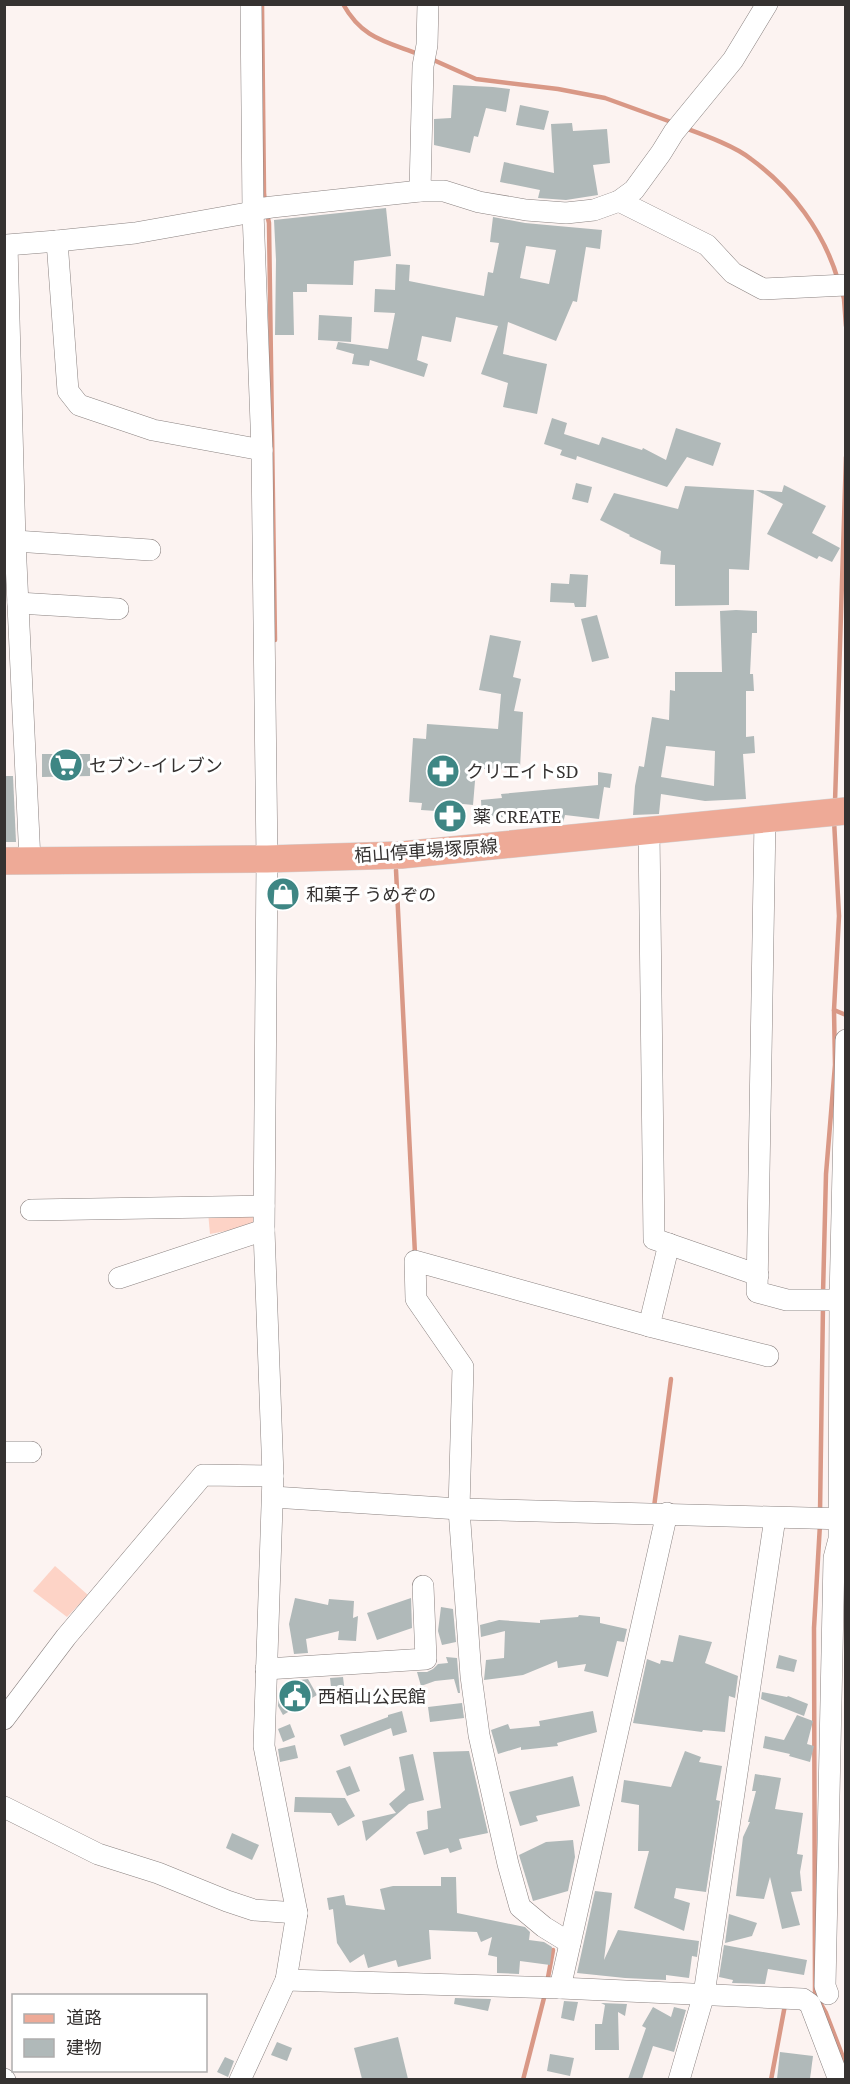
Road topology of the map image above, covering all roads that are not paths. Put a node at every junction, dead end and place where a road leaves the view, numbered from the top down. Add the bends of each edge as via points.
1 (250, 4) edge
2 (428, 4) edge
3 (767, 4) edge
4 (420, 191) junction
5 (619, 201) junction
6 (261, 209) junction
7 (57, 242) junction
8 (6, 245) edge
9 (846, 285) edge
10 (262, 450) junction
11 (15, 541) junction
12 (150, 550) dead end
13 (18, 603) junction
14 (118, 609) dead end
15 (846, 811) edge
16 (765, 819) junction
17 (649, 831) junction
18 (267, 859) junction
19 (17, 861) edge
20 (846, 1040) edge
21 (264, 1206) junction
22 (32, 1210) dead end
23 (264, 1230) junction
24 (669, 1244) junction
25 (758, 1275) junction
26 (119, 1278) dead end
27 (840, 1300) junction
28 (649, 1326) junction
29 (768, 1356) dead end
30 (4, 1452) edge
31 (31, 1452) dead end
32 (273, 1476) junction
33 (273, 1497) junction
34 (459, 1509) junction
35 (668, 1514) junction
36 (775, 1518) junction
37 (842, 1519) edge
38 (423, 1586) dead end
39 (266, 1669) junction
40 (4, 1719) edge
41 (4, 1807) edge
42 (297, 1912) junction
43 (570, 1943) junction
44 (286, 1980) junction
45 (560, 1988) junction
46 (704, 1995) junction
47 (820, 1999) edge
48 (240, 2079) edge
49 (680, 2079) edge
50 (839, 2079) edge

1 - 6 street
2 - 4 street
3 - 5 street via 733,60 680,124 634,190
4 - 5 street via 444,191 526,210 566,213 594,210
4 - 6 street
5 - 9 street via 707,245 733,273 763,289
6 - 7 street via 135,233
6 - 10 street
7 - 8 street
7 - 10 street via 68,391 80,405 153,430
8 - 11 street
10 - 18 street
11 - 12 street
11 - 13 street
13 - 14 street
13 - 19 street
15 - 16 main road, 栢山停車場塚原線
16 - 17 main road, 栢山停車場塚原線
16 - 25 street
17 - 18 main road, 栢山停車場塚原線 via 400,855
17 - 24 street via 654,1239
18 - 19 main road, 栢山停車場塚原線
18 - 21 street
20 - 27 street
21 - 22 street
21 - 23 street
23 - 26 street
23 - 32 street
24 - 25 street
24 - 28 street
25 - 27 street via 757,1292 787,1300
27 - 37 street
28 - 29 street
28 - 34 street via 415,1261 416,1299 463,1367
30 - 31 street
32 - 33 street
32 - 40 street via 203,1475 66,1637
33 - 34 street
33 - 39 street
34 - 35 street
34 - 43 street via 477,1723 508,1864 520,1907
35 - 36 street
35 - 43 street
36 - 37 street
36 - 46 street
37 - 47 street via 834,1558 825,1986
38 - 39 street via 426,1659
39 - 42 street via 264,1746
41 - 42 street via 98,1854 227,1901 254,1910
42 - 44 street
43 - 45 street
44 - 45 street
44 - 48 street
45 - 46 street
46 - 47 street
46 - 49 street
47 - 50 street

